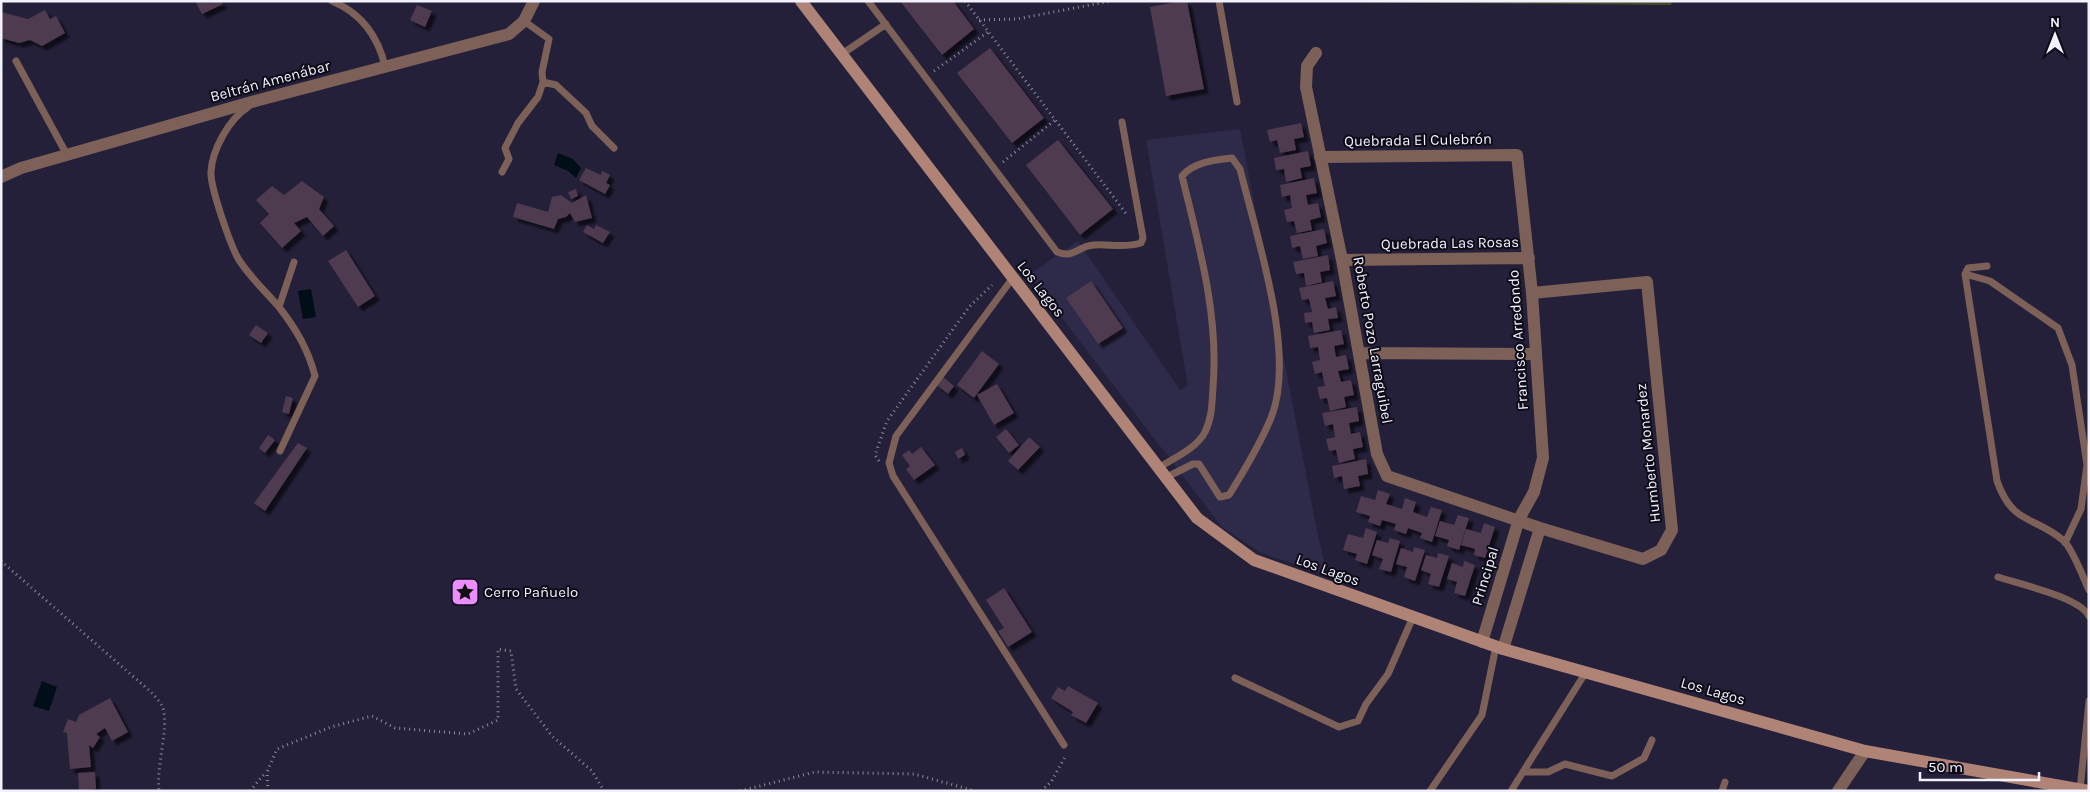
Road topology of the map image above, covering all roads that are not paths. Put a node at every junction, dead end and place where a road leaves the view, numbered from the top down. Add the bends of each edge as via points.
1 (332, 1) edge
2 (534, 1) edge
3 (801, 1) edge
4 (868, 1) edge
5 (1219, 1) edge
6 (524, 22) junction
7 (886, 24) junction
8 (1316, 53) dead end
9 (842, 54) junction
10 (16, 61) dead end
11 (385, 66) junction
12 (543, 82) junction
13 (259, 100) junction
14 (1237, 102) dead end
15 (1122, 122) dead end
16 (614, 148) dead end
17 (67, 155) junction
18 (1517, 155) joint
19 (1320, 157) junction
20 (502, 172) dead end
21 (1, 177) edge
22 (1529, 258) junction
23 (1342, 260) junction
24 (294, 262) dead end
25 (1987, 266) dead end
26 (1965, 274) junction
27 (1009, 275) junction
28 (1532, 293) junction
29 (279, 307) junction
30 (1359, 353) junction
31 (1536, 354) junction
32 (280, 451) dead end
33 (1164, 472) junction
34 (1519, 519) junction
35 (1540, 528) junction
36 (2065, 543) junction
37 (1998, 577) dead end
38 (2089, 590) edge
39 (2089, 616) edge
40 (1412, 617) junction
41 (1482, 642) junction
42 (1500, 647) junction
43 (1586, 672) junction
44 (1234, 678) dead end
45 (2089, 701) edge
46 (1652, 740) dead end
47 (1062, 747) road end
48 (1864, 752) junction
49 (1523, 772) junction
50 (1725, 782) dead end
51 (1430, 790) edge
52 (2083, 790) edge
53 (1511, 791) edge
54 (1722, 791) edge
55 (1838, 791) edge

1 - 11 lane via 350,10 366,25 378,44
2 - 6 street
3 - 9 main road, Los Lagos
4 - 7 lane
5 - 14 lane
6 - 11 street, Beltrán Amenábar via 509,34
6 - 12 lane via 550,39 542,72
7 - 9 lane
7 - 15 lane via 1057,252 1064,255 1093,245 1141,244 1140,217
8 - 19 street, Roberto Pozo Larraguibel via 1307,66 1306,86
9 - 27 main road, Los Lagos
10 - 17 lane
11 - 13 street, Beltrán Amenábar
12 - 16 lane via 556,85 586,113 592,126
12 - 20 lane via 538,97 518,123 505,148 509,159
13 - 17 street, Beltrán Amenábar
13 - 29 lane via 243,110 224,134 211,178 240,261
17 - 21 street, Beltrán Amenábar
18 - 19 street, Quebrada El Culebrón
18 - 22 street, Francisco Arredondo
19 - 23 street, Roberto Pozo Larraguibel
22 - 23 street, Quebrada Las Rosas
22 - 28 street, Francisco Arredondo
23 - 30 street, Roberto Pozo Larraguibel
24 - 29 lane
25 - 26 lane via 1968,268
26 - 36 lane via 2003,497 2012,510
26 - 36 lane via 1990,281 2058,328 2072,365 2087,465 2081,509
27 - 33 main road, Los Lagos
27 - 47 lane via 896,436 889,462 893,476
28 - 31 street, Francisco Arredondo
28 - 35 street, Humberto Monardez via 1647,282 1672,530 1661,550 1643,559
29 - 32 lane via 299,333 316,376
30 - 31 street
30 - 34 street, Roberto Pozo Larraguibel via 1377,454 1387,476
31 - 34 street, Francisco Arredondo via 1542,458 1534,492
33 - 33 lane via 1199,464 1220,497 1229,495 1271,417 1275,402 1279,377 1278,321 1240,169 1232,158 1189,168 1182,176 1210,300 1214,375 1211,413 1205,434
33 - 40 main road, Los Lagos via 1197,518 1254,560
34 - 35 street, Roberto Pozo Larraguibel
34 - 41 street, Principal
35 - 42 street
36 - 38 lane
37 - 39 lane via 2072,602 2085,609
40 - 41 main road, Los Lagos
40 - 44 lane via 1388,674 1358,721 1339,726
41 - 42 main road, Los Lagos
42 - 43 main road, Los Lagos
42 - 51 lane via 1482,715
43 - 48 main road, Los Lagos
43 - 49 lane
45 - 52 lane
46 - 49 lane via 1644,758 1612,776 1565,764 1548,772
48 - 52 main road, Los Lagos
48 - 55 street
49 - 53 lane
50 - 54 lane

